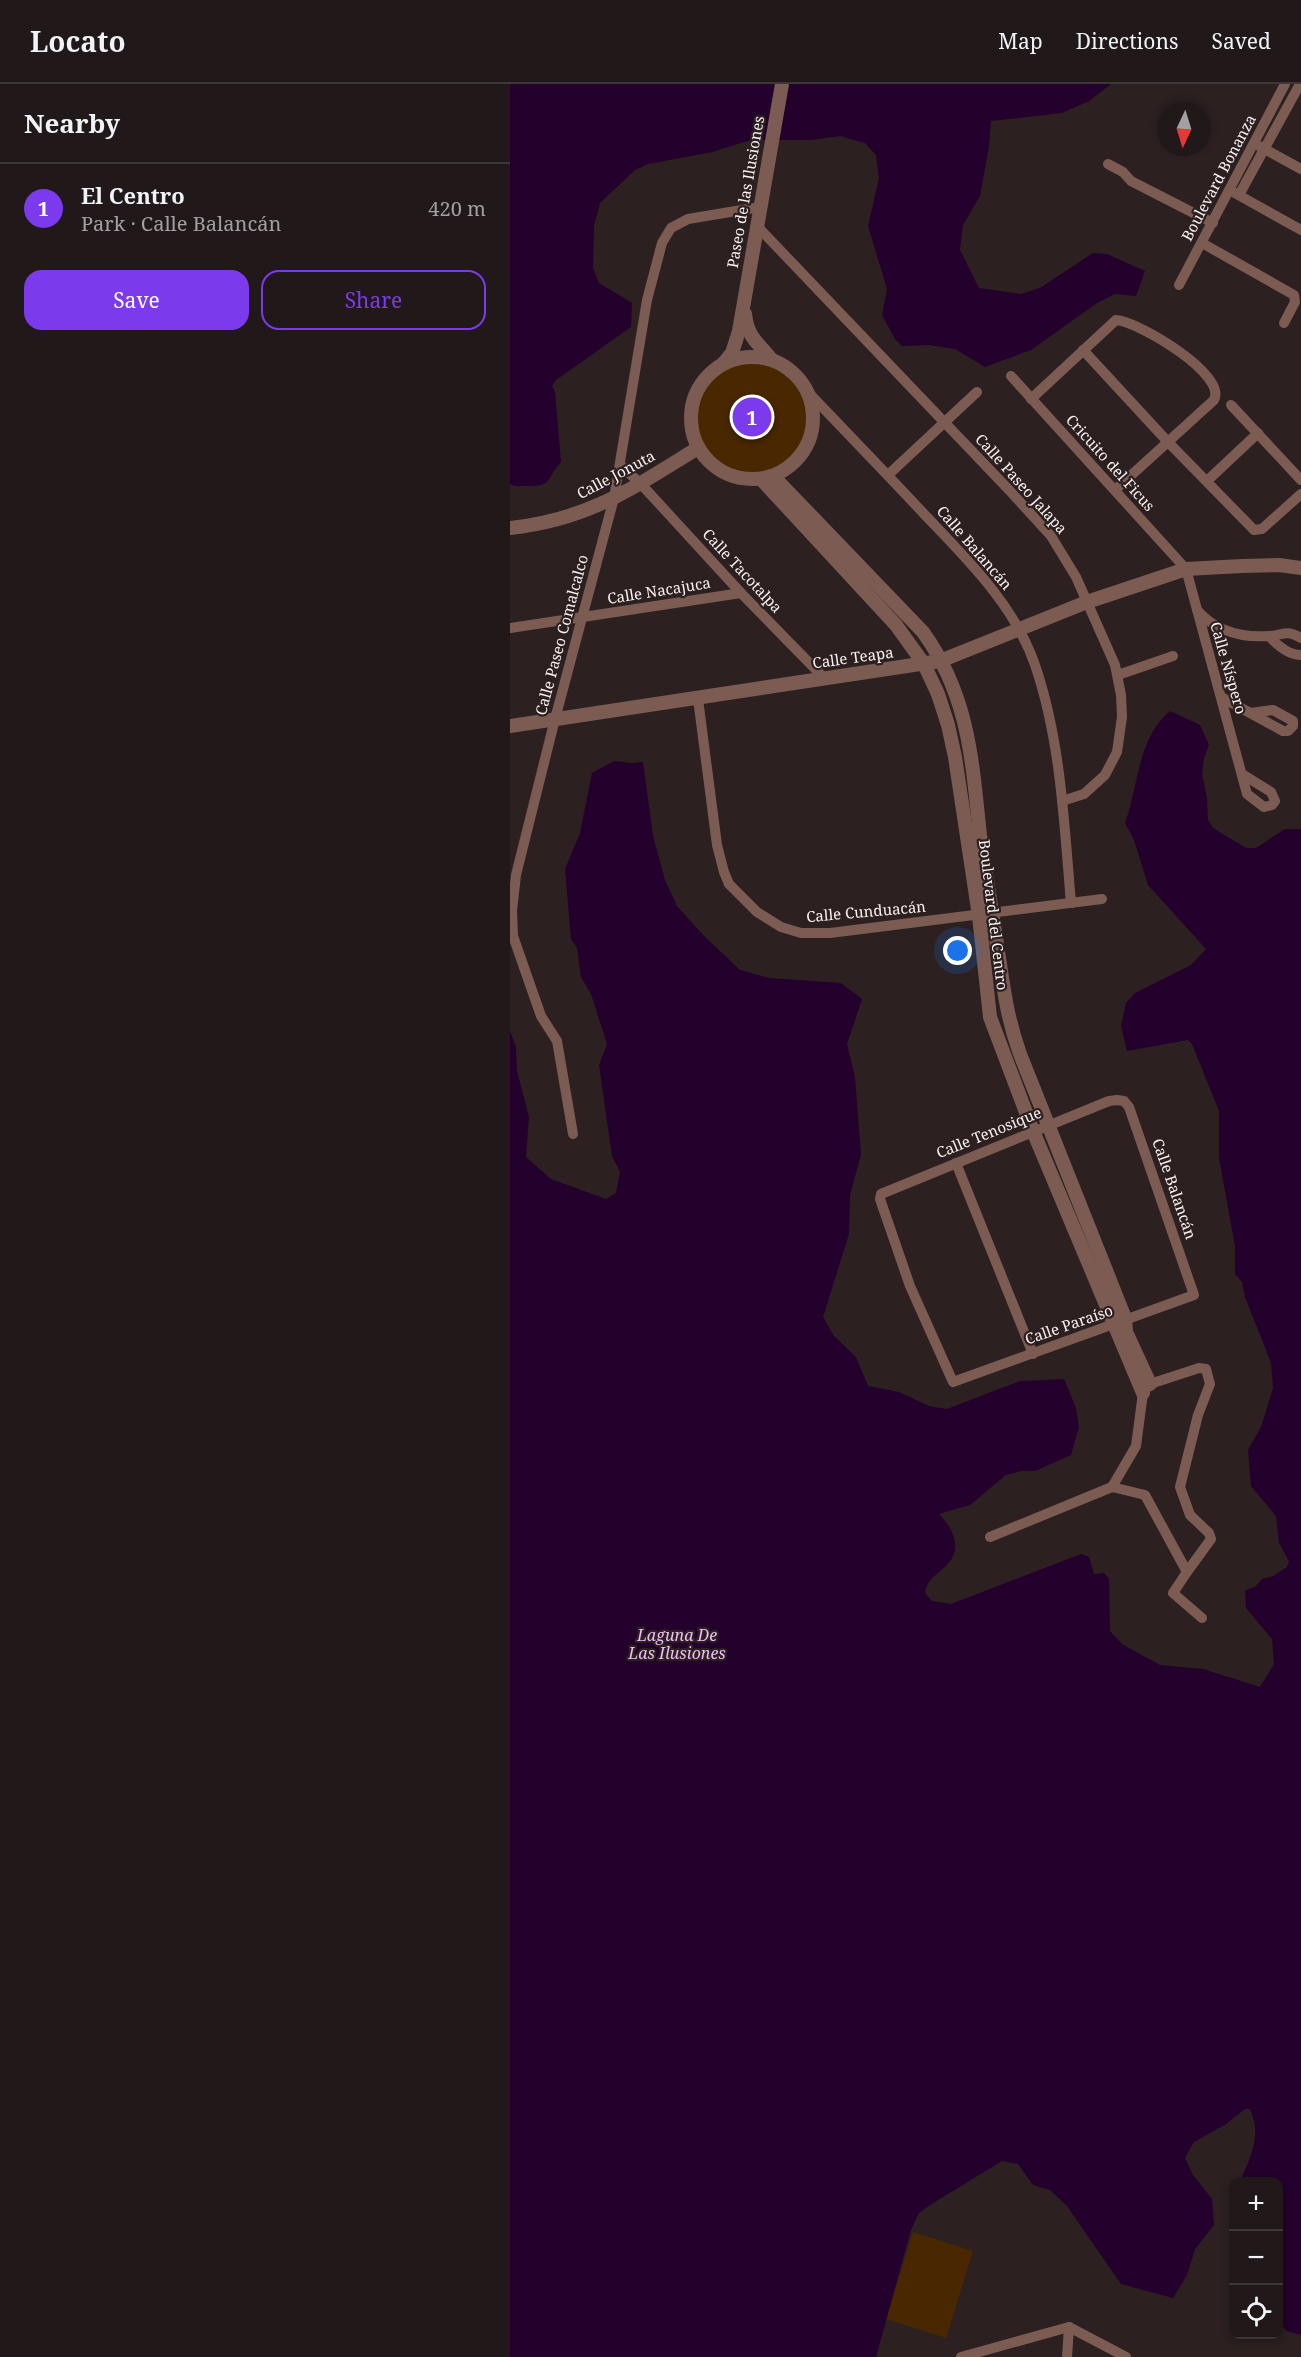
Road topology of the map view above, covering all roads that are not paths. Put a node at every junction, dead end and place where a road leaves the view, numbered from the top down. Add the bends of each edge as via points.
1 (782, 84) edge
2 (1300, 84) edge
3 (1282, 89) edge
4 (1296, 103) edge
5 (1254, 144) junction
6 (1265, 149) junction
7 (1108, 165) dead end
8 (1301, 169) edge
9 (1235, 193) junction
10 (760, 207) junction
11 (1213, 223) junction
12 (757, 226) junction
13 (1301, 230) edge
14 (1202, 243) junction
15 (1179, 285) dead end
16 (744, 306) junction
17 (1284, 323) dead end
18 (1083, 350) junction
19 (774, 361) junction
20 (723, 364) junction
21 (1011, 376) dead end
22 (807, 391) junction
23 (977, 392) dead end
24 (1031, 399) junction
25 (1231, 405) dead end
26 (944, 423) junction
27 (1258, 434) junction
28 (1167, 442) junction
29 (698, 448) junction
30 (620, 465) junction
31 (888, 475) junction
32 (767, 478) junction
33 (1301, 480) edge
34 (1207, 481) junction
35 (640, 483) junction
36 (1115, 490) junction
37 (1301, 494) edge
38 (614, 498) junction
39 (510, 528) edge
40 (1301, 568) edge
41 (1186, 570) junction
42 (741, 593) junction
43 (1087, 602) junction
44 (1196, 608) junction
45 (583, 618) junction
46 (510, 628) edge
47 (1019, 630) junction
48 (1269, 636) junction
49 (1301, 638) edge
50 (1301, 655) edge
51 (1173, 656) dead end
52 (940, 660) junction
53 (924, 664) junction
54 (1118, 675) junction
55 (824, 678) junction
56 (1221, 697) junction
57 (698, 699) junction
58 (555, 719) junction
59 (510, 726) edge
60 (1297, 728) edge
61 (1242, 774) dead end
62 (1062, 801) junction
63 (1102, 899) dead end
64 (1071, 903) junction
65 (985, 914) junction
66 (1117, 1100) joint
67 (1049, 1125) junction
68 (1033, 1131) junction
69 (573, 1134) dead end
70 (956, 1163) junction
71 (1194, 1295) joint
72 (1120, 1324) junction
73 (1034, 1354) junction
74 (953, 1382) joint
75 (1146, 1389) junction
76 (1112, 1487) junction
77 (990, 1537) dead end
78 (1187, 1572) junction
79 (1202, 1618) dead end
80 (1069, 2327) junction
81 (1002, 2345) junction
82 (961, 2357) edge
83 (1002, 2357) edge
84 (1067, 2357) edge
85 (1126, 2357) edge

1 - 10 street, Paseo de las Ilusiones
2 - 4 street, Boulevard Bonanza
3 - 4 street
3 - 5 street, Boulevard Bonanza
4 - 6 street, Boulevard Bonanza
5 - 6 street
5 - 9 street, Boulevard Bonanza
6 - 8 street
6 - 9 street, Boulevard Bonanza
7 - 11 street
9 - 11 street, Boulevard Bonanza
9 - 13 street
10 - 12 street, Paseo de las Ilusiones
10 - 30 street, Calle Paseo Comalcalco via 691,218 674,226 665,236 647,300
11 - 14 street, Boulevard Bonanza
12 - 16 street, Paseo de las Ilusiones
12 - 26 street, Calle Paseo Jalapa
14 - 15 street, Boulevard Bonanza
14 - 17 street via 1294,295 1295,302
16 - 19 street via 752,339
16 - 20 street, Paseo de las Ilusiones via 736,342
18 - 24 street
18 - 28 street
18 - 28 street via 1112,322 1120,320 1177,349 1198,368 1216,388 1215,397
19 - 20 street via 751,357
19 - 22 street via 794,374
20 - 29 street via 704,380 692,404 691,427
21 - 24 street, Cricuito del Ficus
22 - 31 street, Calle Balancán
22 - 32 street via 813,419 809,441 794,463
23 - 26 street
24 - 36 street, Cricuito del Ficus
25 - 27 street
26 - 31 street
26 - 43 street, Calle Paseo Jalapa via 1051,536
27 - 33 street
27 - 34 street
28 - 34 street
28 - 36 street
29 - 32 street via 714,467 727,474 742,479
29 - 35 street, Calle Jonuta
30 - 35 street, Calle Tacotalpa
30 - 38 street, Calle Paseo Comalcalco
31 - 47 street, Calle Balancán via 983,577
32 - 52 street, Boulevard del Centro via 914,622
32 - 53 street, Boulevard del Centro via 890,617
34 - 37 street via 1256,530
35 - 38 street, Calle Jonuta
35 - 42 street, Calle Tacotalpa
36 - 41 street, Cricuito del Ficus
38 - 39 street, Calle Jonuta via 565,519
38 - 45 street, Calle Paseo Comalcalco
40 - 41 street, Calle Teapa via 1279,565
41 - 43 street, Calle Teapa
41 - 44 street, Calle Níspero
42 - 45 street, Calle Nacajuca
42 - 55 street, Calle Tacotalpa
43 - 47 street, Calle Teapa
43 - 54 street, Calle Paseo Jalapa
44 - 48 street via 1206,620 1224,630 1238,635
44 - 56 street, Calle Níspero
45 - 46 street, Calle Nacajuca
45 - 58 street, Calle Paseo Comalcalco
47 - 52 street, Calle Teapa
47 - 62 street, Calle Balancán via 1044,693
48 - 49 street via 1286,632
48 - 50 street via 1280,647
51 - 54 street
52 - 53 street, Calle Teapa
52 - 65 street, Boulevard del Centro via 960,705 969,738
53 - 55 street, Calle Teapa
53 - 65 street, Boulevard del Centro via 944,709 952,740
54 - 62 street, Calle Paseo Jalapa via 1122,717 1115,758 1090,790
55 - 57 street, Calle Teapa
56 - 60 street via 1283,731
56 - 61 street, Calle Níspero
57 - 58 street, Calle Teapa
57 - 65 street, Calle Cunduacán via 721,864 733,889 757,912 787,930 808,934
58 - 59 street, Calle Teapa
58 - 69 street, Calle Paseo Comalcalco via 516,875 512,924 530,990 557,1041
62 - 64 street, Calle Balancán
63 - 64 street, Calle Cunduacán
64 - 65 street, Calle Cunduacán
65 - 67 street, Boulevard del Centro via 1007,1013
65 - 68 street, Boulevard del Centro via 990,1017
66 - 67 street, Calle Tenosique
66 - 71 street, Calle Balancán via 1129,1107
67 - 68 street, Calle Tenosique
67 - 72 street, Boulevard del Centro
68 - 70 street, Calle Tenosique
68 - 72 street, Boulevard del Centro
70 - 73 street
70 - 74 street, Calle Tenosique via 881,1194 910,1286
71 - 72 street, Calle Paraíso
72 - 73 street, Calle Paraíso
72 - 75 street, Boulevard del Centro
73 - 74 street, Calle Paraíso
75 - 76 street via 1136,1446
75 - 78 street via 1202,1368 1210,1379 1180,1486 1190,1515 1211,1539
76 - 77 street
76 - 78 street via 1145,1495
78 - 79 street via 1173,1593
80 - 81 street
80 - 84 street
80 - 85 street
81 - 82 street
81 - 83 street

